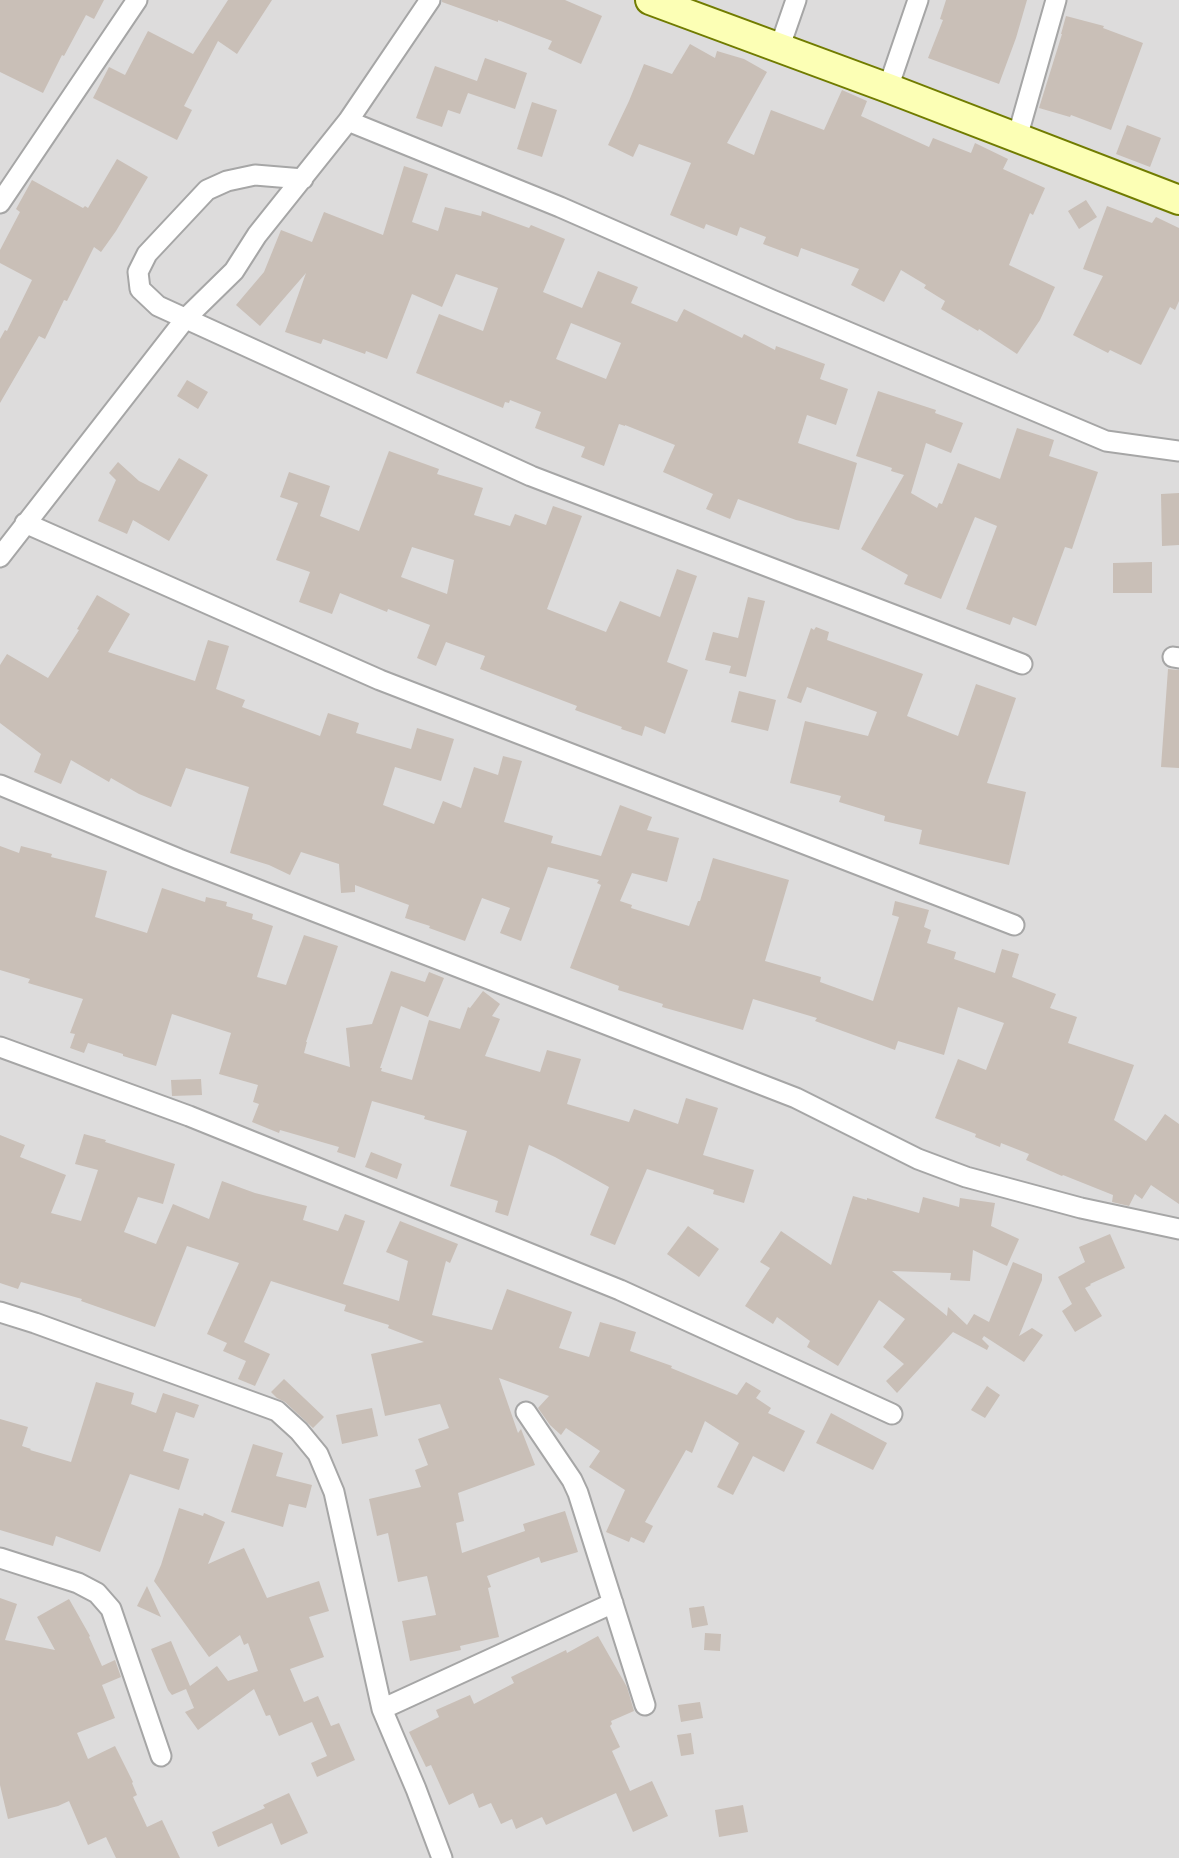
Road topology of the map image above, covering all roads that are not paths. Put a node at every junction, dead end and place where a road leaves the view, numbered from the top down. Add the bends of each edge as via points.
1 (137, 0) edge
2 (430, 0) edge
3 (650, 0) edge
4 (796, 0) edge
5 (918, 0) edge
6 (1055, 0) edge
7 (779, 49) junction
8 (888, 88) junction
9 (348, 121) junction
10 (1017, 138) junction
11 (303, 178) junction
12 (1179, 200) edge
13 (0, 203) edge
14 (186, 318) junction
15 (1179, 451) edge
16 (25, 523) junction
17 (0, 557) edge
18 (1022, 664) dead end
19 (0, 785) edge
20 (1014, 925) dead end
21 (0, 1047) edge
22 (1179, 1229) edge
23 (0, 1312) edge
24 (526, 1412) dead end
25 (892, 1414) dead end
26 (0, 1558) edge
27 (613, 1603) junction
28 (645, 1705) dead end
29 (382, 1709) junction
30 (161, 1756) dead end
31 (442, 1858) edge

1 - 13 street
2 - 9 street
3 - 7 street
4 - 7 street
5 - 8 street
6 - 10 street
7 - 8 street
8 - 10 street
9 - 11 street
9 - 15 street via 1106,441
10 - 12 street
11 - 14 street via 234,271
11 - 14 street via 255,175 207,190 147,254 138,272 140,289 158,306
14 - 16 street
14 - 18 street via 530,476
16 - 17 street
16 - 20 street via 380,680
19 - 22 street via 179,859 796,1097 918,1159 1081,1208
21 - 25 street via 189,1116 620,1290
23 - 29 street via 277,1412 299,1431 318,1454 334,1492
24 - 27 street via 578,1493
26 - 30 street via 78,1583 97,1593 111,1609
27 - 28 street
27 - 29 street
29 - 31 street

